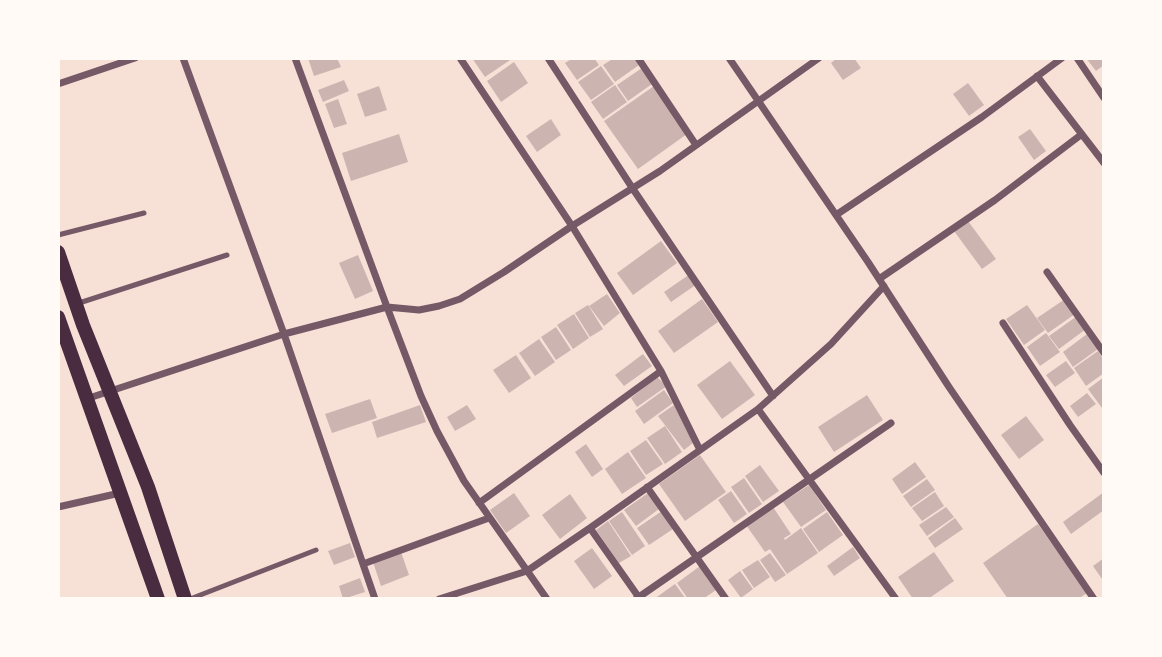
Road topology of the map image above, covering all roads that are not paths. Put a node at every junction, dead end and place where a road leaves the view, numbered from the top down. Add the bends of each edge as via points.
1 (135, 58) edge
2 (183, 58) edge
3 (295, 58) edge
4 (460, 58) edge
5 (548, 58) edge
6 (638, 58) edge
7 (729, 58) edge
8 (819, 58) edge
9 (1062, 58) edge
10 (1077, 58) edge
11 (1037, 76) junction
12 (58, 84) edge
13 (1104, 98) edge
14 (758, 101) junction
15 (1082, 134) junction
16 (696, 145) junction
17 (1104, 163) edge
18 (634, 189) junction
19 (144, 213) dead end
20 (836, 215) junction
21 (572, 226) junction
22 (58, 235) edge
23 (58, 252) edge
24 (227, 255) dead end
25 (1046, 272) dead end
26 (882, 283) junction
27 (76, 304) junction
28 (387, 307) junction
29 (58, 317) edge
30 (1003, 323) dead end
31 (61, 334) edge
32 (284, 334) junction
33 (1104, 352) edge
34 (661, 371) junction
35 (110, 392) junction
36 (774, 396) junction
37 (86, 399) junction
38 (758, 409) junction
39 (891, 423) dead end
40 (700, 450) junction
41 (1104, 473) edge
42 (809, 479) junction
43 (647, 487) junction
44 (120, 493) junction
45 (479, 503) junction
46 (58, 507) edge
47 (489, 518) junction
48 (590, 528) junction
49 (316, 550) dead end
50 (696, 557) junction
51 (363, 564) junction
52 (527, 570) junction
53 (158, 599) edge
54 (188, 599) edge
55 (375, 599) edge
56 (439, 599) edge
57 (547, 599) edge
58 (638, 599) edge
59 (726, 599) edge
60 (896, 599) edge
61 (1094, 599) edge

1 - 12 street
2 - 32 street
3 - 28 street
4 - 21 street
5 - 18 street
6 - 16 street
7 - 14 street
8 - 14 street
9 - 11 street
10 - 13 street
11 - 15 street
11 - 20 street
14 - 16 street
14 - 20 street
15 - 17 street
15 - 26 street
16 - 18 street
18 - 21 street
18 - 36 street
19 - 22 lane
20 - 26 street
21 - 28 street via 460,299 419,310
21 - 34 street
23 - 27 main road
24 - 27 lane
25 - 33 street
26 - 36 street via 831,344
26 - 61 street
27 - 35 main road
28 - 32 street
28 - 45 street via 437,431
29 - 31 main road
30 - 41 street
31 - 37 main road
32 - 35 street
32 - 51 street
34 - 40 street
34 - 45 street
35 - 37 street
35 - 54 main road
36 - 38 street
37 - 44 main road
38 - 40 street
38 - 42 street
39 - 42 street
40 - 43 street
42 - 50 street
42 - 60 street
43 - 48 street
43 - 50 street
44 - 46 street
44 - 53 main road
45 - 47 street
47 - 51 street
47 - 52 street
48 - 52 street
48 - 58 street
49 - 54 lane
50 - 58 street
50 - 59 street
51 - 55 street
52 - 56 street
52 - 57 street

